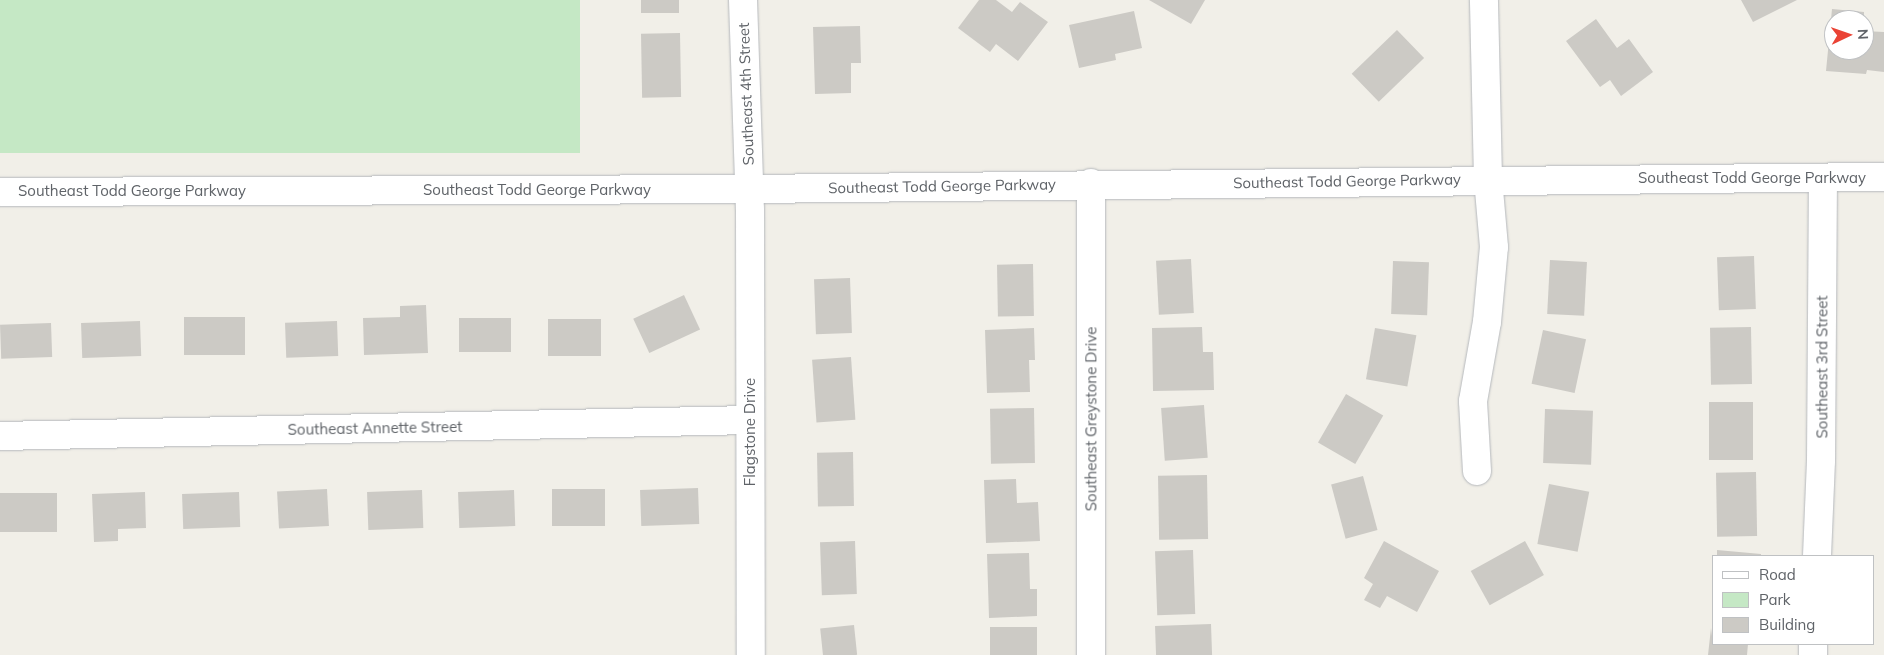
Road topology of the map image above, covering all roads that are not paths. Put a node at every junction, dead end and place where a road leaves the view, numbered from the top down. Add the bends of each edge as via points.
1 (743, 0) edge
2 (1484, 0) edge
3 (1884, 177) edge
4 (1823, 178) junction
5 (1488, 179) junction
6 (1091, 183) junction
7 (0, 192) edge
8 (750, 199) junction
9 (750, 420) junction
10 (0, 436) edge
11 (1477, 471) dead end
12 (1817, 555) edge
13 (751, 655) edge
14 (1091, 655) edge

1 - 8 street, Southeast 4th Street
2 - 5 street
3 - 4 street, Southeast Todd George Parkway
4 - 5 street, Southeast Todd George Parkway
4 - 12 street, Southeast 3rd Street
5 - 6 street, Southeast Todd George Parkway
5 - 11 street via 1494,247 1487,322 1473,401
6 - 8 street, Southeast Todd George Parkway
6 - 14 street, Southeast Greystone Drive
7 - 8 street, Southeast Todd George Parkway
8 - 9 street, Flagstone Drive
9 - 10 street, Southeast Annette Street
9 - 13 street, Flagstone Drive

